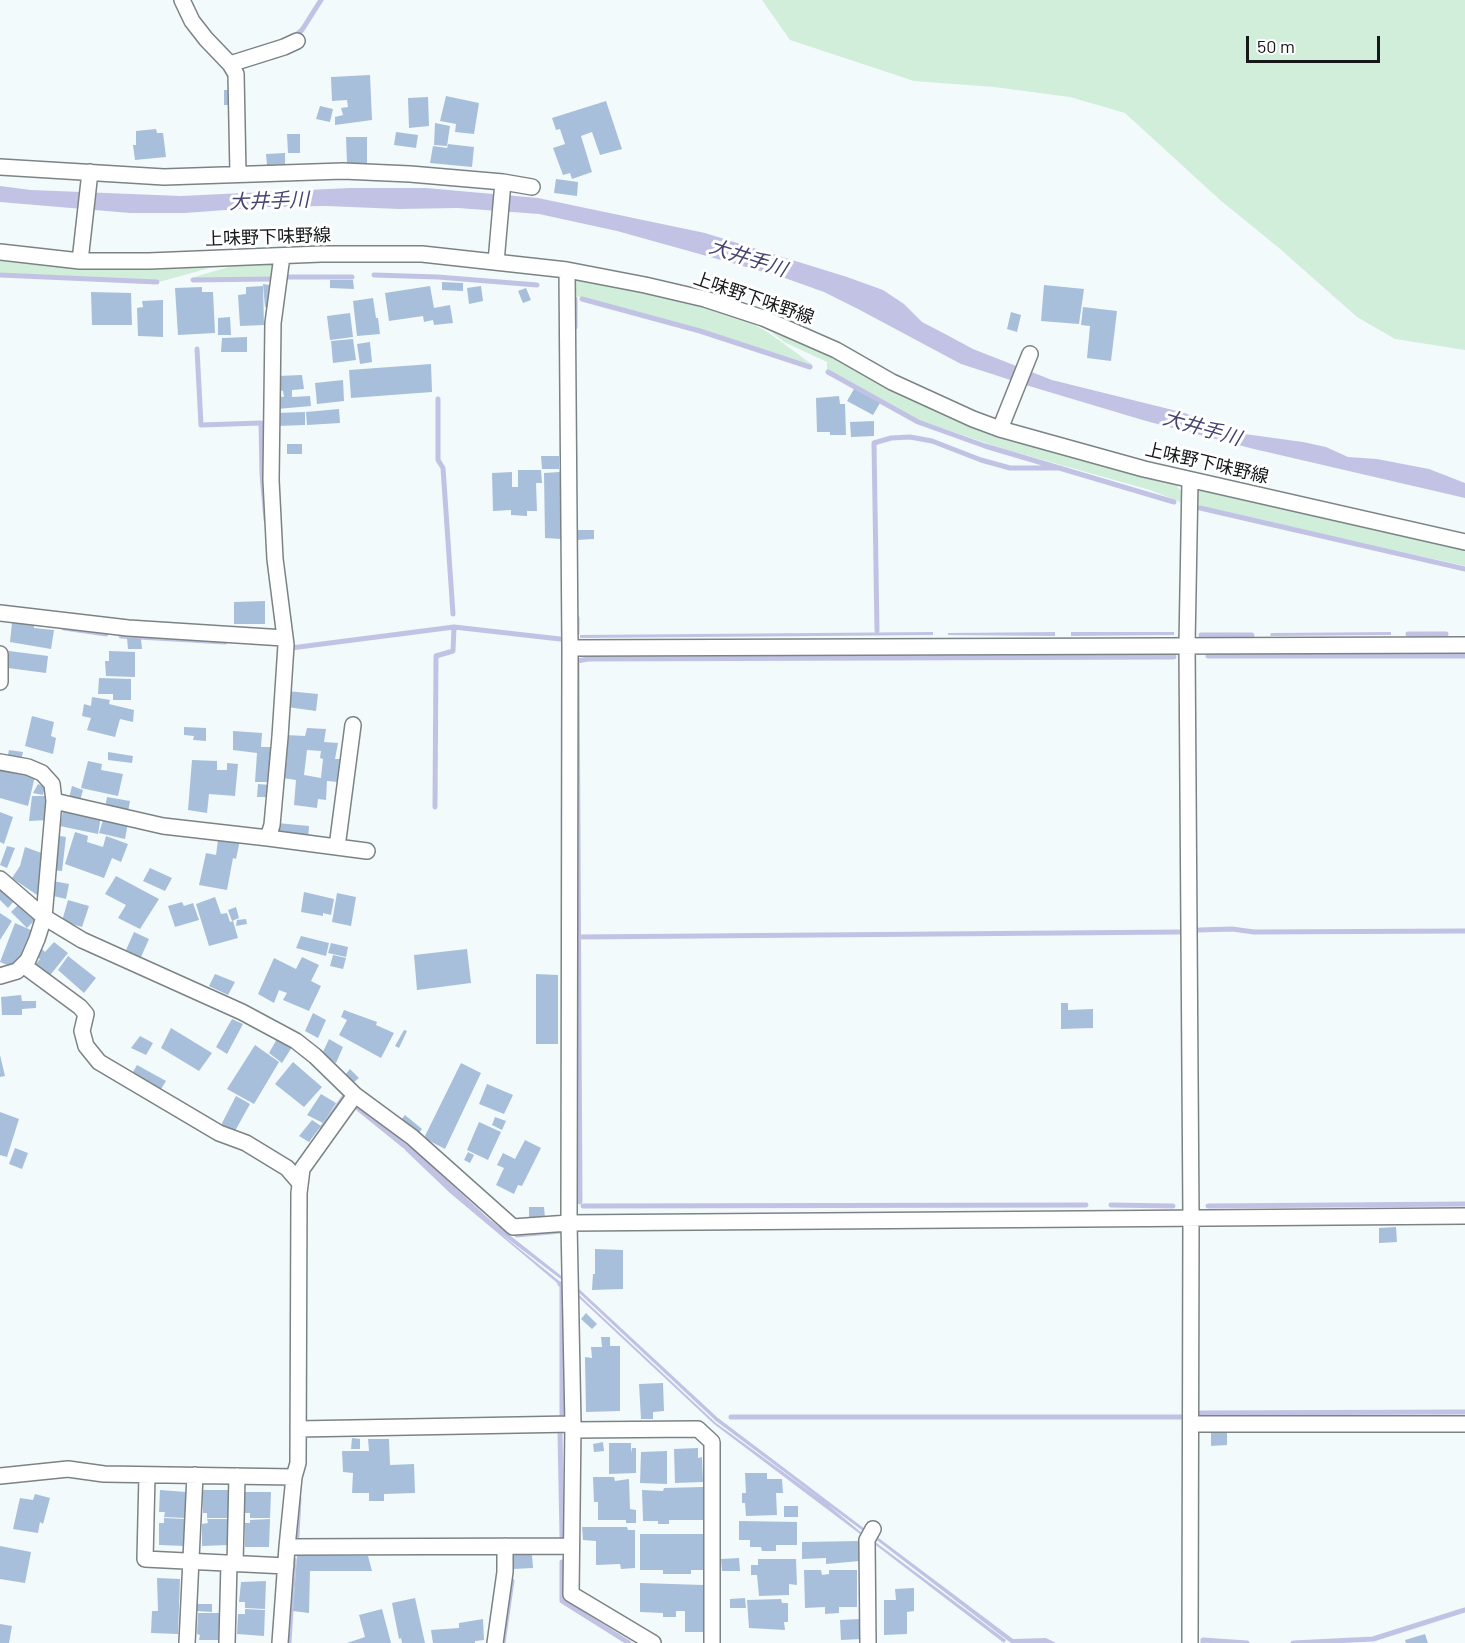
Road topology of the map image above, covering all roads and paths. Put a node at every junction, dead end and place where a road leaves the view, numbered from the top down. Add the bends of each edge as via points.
1 (182, 0) edge
2 (297, 40) dead end
3 (230, 64) junction
4 (0, 167) edge
5 (238, 174) junction
6 (90, 176) junction
7 (503, 185) junction
8 (532, 187) dead end
9 (0, 252) edge
10 (282, 256) junction
11 (496, 256) junction
12 (81, 257) junction
13 (567, 270) junction
14 (1030, 354) dead end
15 (1000, 429) junction
16 (1190, 480) junction
17 (1465, 542) edge
18 (0, 613) edge
19 (284, 638) junction
20 (1187, 645) junction
21 (1465, 645) edge
22 (570, 648) junction
23 (0, 654) edge
24 (0, 682) edge
25 (353, 725) dead end
26 (0, 762) edge
27 (54, 801) junction
28 (268, 838) junction
29 (337, 847) junction
30 (367, 851) dead end
31 (0, 879) edge
32 (44, 917) junction
33 (23, 965) junction
34 (0, 976) edge
35 (355, 1095) junction
36 (300, 1183) junction
37 (1465, 1216) edge
38 (1191, 1217) junction
39 (569, 1223) junction
40 (1191, 1424) junction
41 (1465, 1424) edge
42 (573, 1427) junction
43 (298, 1429) junction
44 (147, 1475) junction
45 (195, 1475) junction
46 (0, 1476) edge
47 (237, 1476) junction
48 (294, 1477) junction
49 (873, 1529) dead end
50 (505, 1546) junction
51 (571, 1546) junction
52 (287, 1547) junction
53 (192, 1561) junction
54 (232, 1563) junction
55 (286, 1566) junction
56 (187, 1643) edge
57 (227, 1643) edge
58 (280, 1643) edge
59 (495, 1643) edge
60 (653, 1643) edge
61 (712, 1643) edge
62 (868, 1643) edge
63 (1190, 1643) edge

1 - 3 street via 192,21
2 - 3 street
3 - 5 street via 236,74
4 - 6 street
5 - 6 street
5 - 7 street via 343,171
6 - 12 street
7 - 8 street
7 - 11 street
9 - 12 street, 上味野下味野線
10 - 11 street, 上味野下味野線
10 - 12 street, 上味野下味野線 via 149,261
10 - 19 street via 273,323 271,480 274,559
11 - 13 street, 上味野下味野線
13 - 15 street, 上味野下味野線 via 705,299 763,318 836,350 892,382
13 - 22 street
14 - 15 street
15 - 16 street, 上味野下味野線
16 - 17 street, 上味野下味野線
16 - 20 street
18 - 19 street via 128,628
19 - 28 street via 280,736
20 - 21 street
20 - 22 street
20 - 38 street
22 - 39 street
23 - 24 street
25 - 29 street
26 - 27 street via 42,773 52,784
27 - 28 street via 163,826
27 - 32 street
28 - 29 street
29 - 30 street
31 - 32 street
32 - 33 street
32 - 35 street via 82,940 279,1030 315,1056
33 - 34 street
33 - 36 street via 80,1006 86,1014 82,1030 86,1046 99,1062 212,1129 246,1143 288,1168
35 - 36 street via 302,1169
35 - 39 street via 412,1137 513,1227
36 - 43 street
37 - 38 street
38 - 39 street
38 - 40 street
39 - 42 street
40 - 41 street
40 - 63 street
42 - 43 street
42 - 51 street
42 - 61 street via 698,1429 712,1442
43 - 48 street
44 - 45 street
44 - 46 street via 68,1469
44 - 53 street via 145,1558
45 - 47 street
45 - 53 street
47 - 48 street
47 - 54 street
48 - 52 street
49 - 62 street via 867,1540
50 - 51 street
50 - 52 street
50 - 59 street
51 - 60 street via 571,1594
52 - 55 street
53 - 54 street
53 - 56 street
54 - 55 street
54 - 57 street
55 - 58 street

